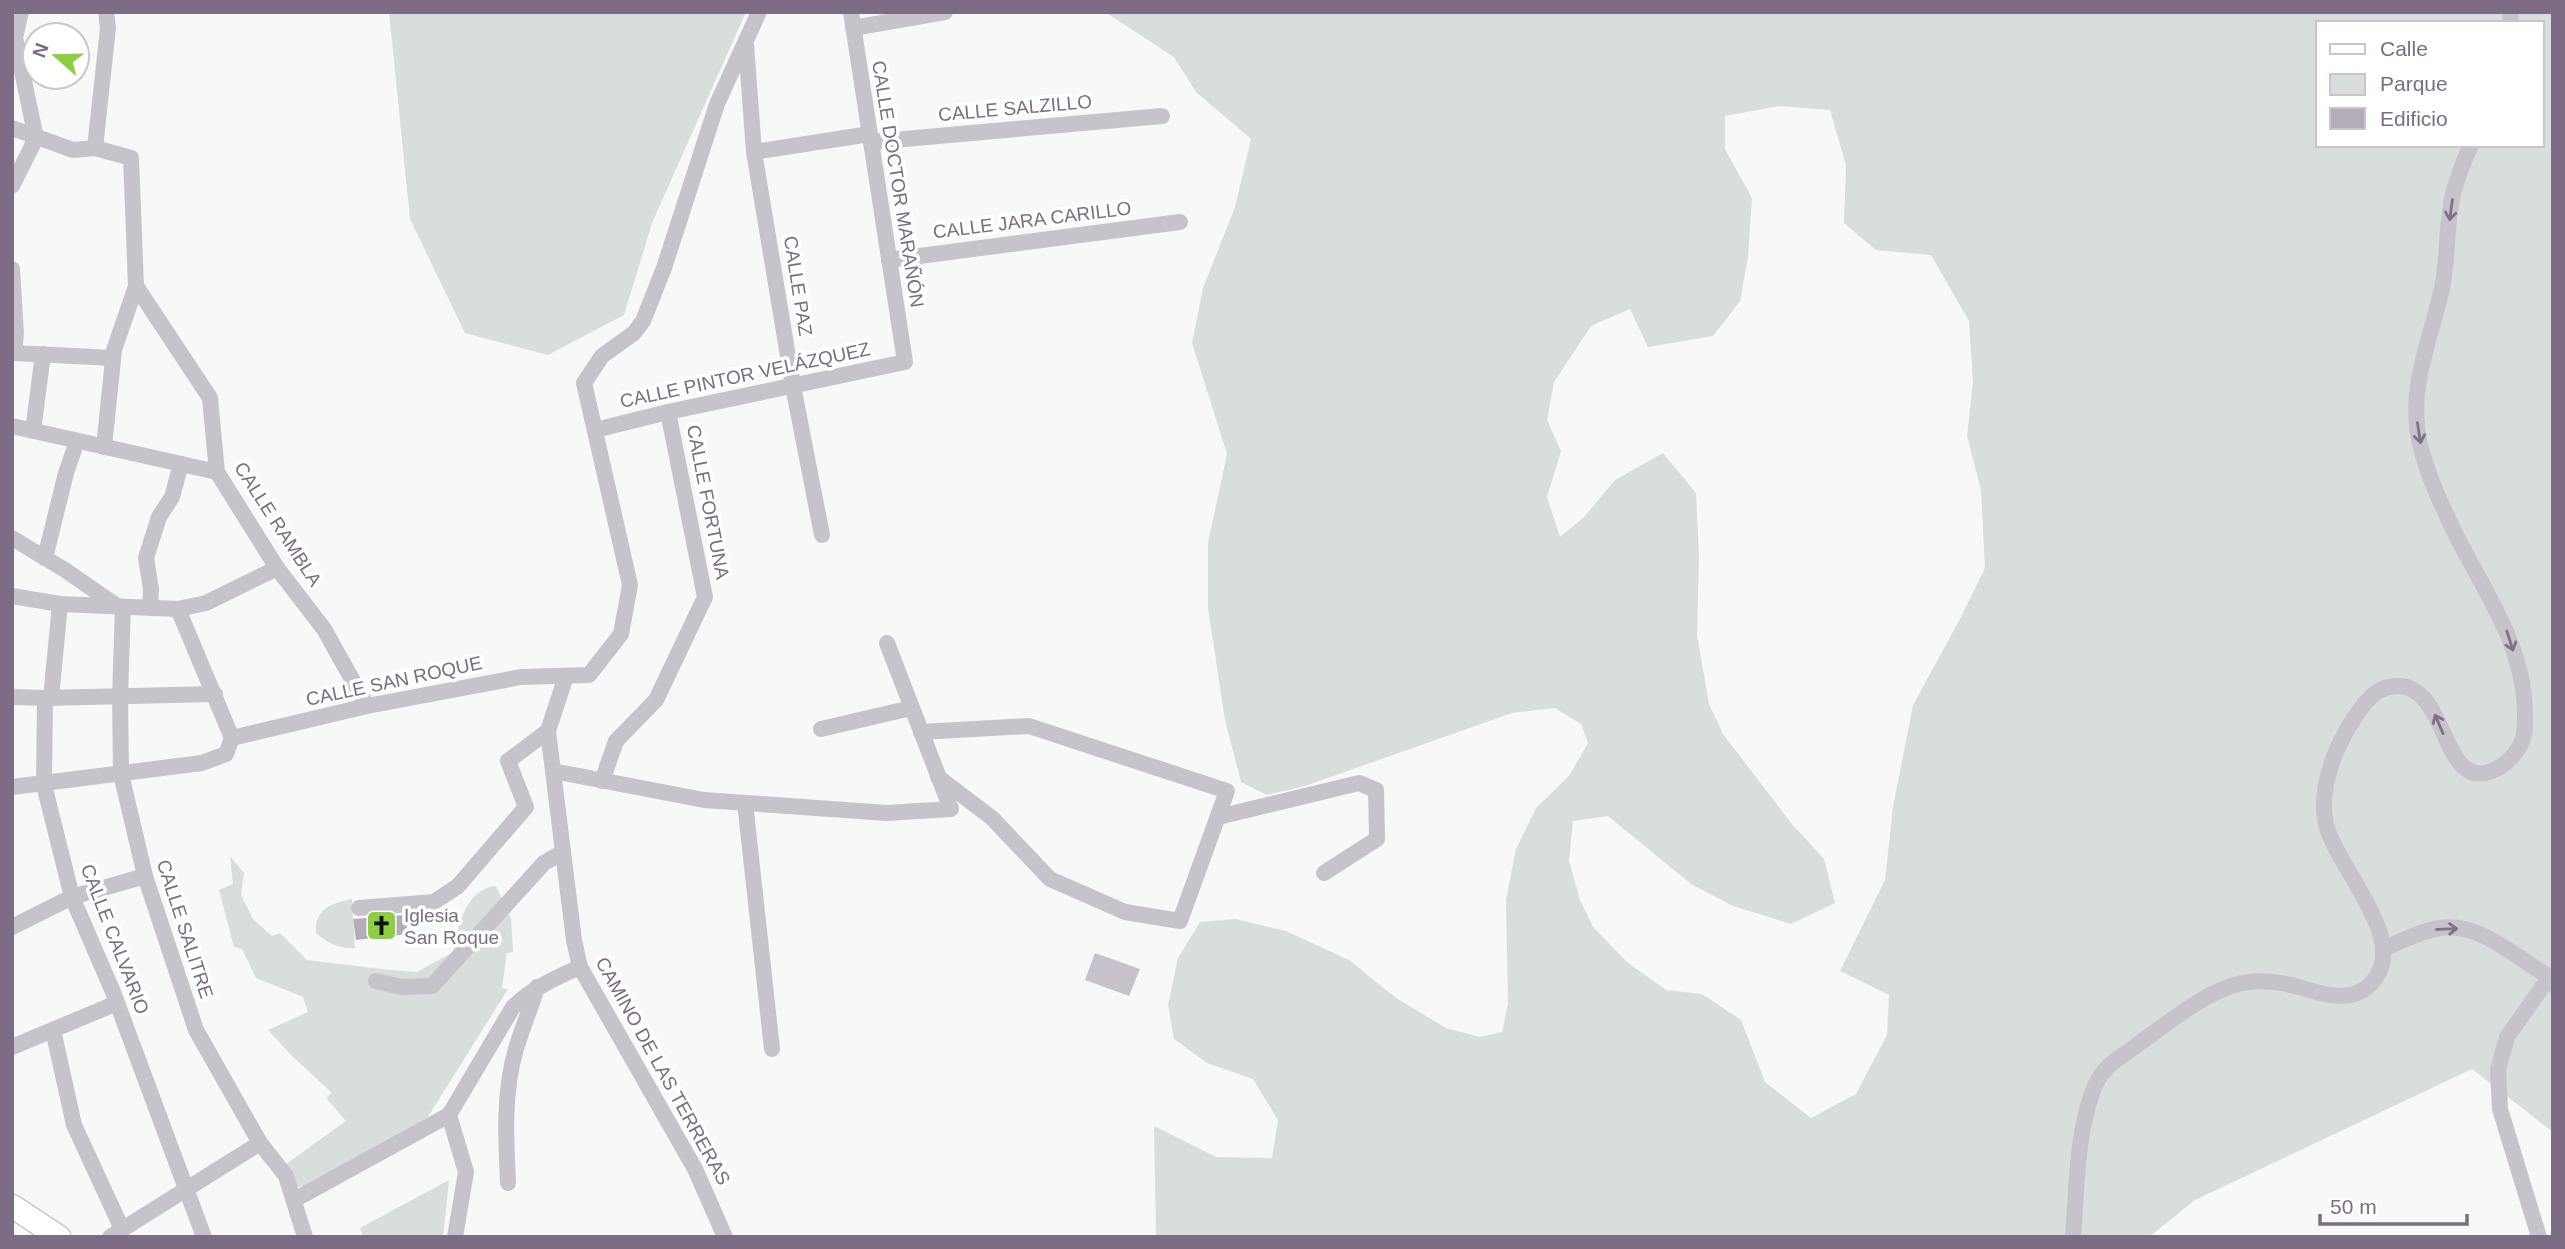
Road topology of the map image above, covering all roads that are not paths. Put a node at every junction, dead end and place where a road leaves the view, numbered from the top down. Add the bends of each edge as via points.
1 (21, 12) edge
2 (106, 12) edge
3 (759, 12) edge
4 (945, 12) edge
5 (852, 20) edge
6 (746, 41) junction
7 (1163, 116) dead end
8 (12, 128) edge
9 (36, 138) junction
10 (871, 138) junction
11 (2470, 147) edge
12 (95, 148) junction
13 (754, 152) junction
14 (12, 186) edge
15 (1180, 222) dead end
16 (889, 260) junction
17 (12, 269) edge
18 (136, 286) junction
19 (14, 334) edge
20 (43, 354) junction
21 (113, 358) junction
22 (905, 362) joint
23 (793, 386) junction
24 (668, 412) junction
25 (12, 426) edge
26 (595, 430) junction
27 (33, 431) junction
28 (77, 441) junction
29 (104, 447) junction
30 (181, 464) junction
31 (217, 472) junction
32 (822, 535) dead end
33 (12, 538) edge
34 (45, 558) junction
35 (277, 568) junction
36 (12, 596) edge
37 (60, 604) junction
38 (120, 607) junction
39 (150, 608) junction
40 (178, 609) junction
41 (887, 643) dead end
42 (566, 676) junction
43 (215, 694) junction
44 (120, 696) junction
45 (12, 697) edge
46 (48, 698) junction
47 (367, 706) junction
48 (911, 708) junction
49 (821, 729) dead end
50 (548, 731) junction
51 (921, 732) junction
52 (232, 738) junction
53 (553, 771) junction
54 (121, 774) junction
55 (938, 777) junction
56 (603, 781) junction
57 (44, 785) junction
58 (12, 787) edge
59 (745, 803) junction
60 (1218, 817) junction
61 (563, 852) junction
62 (1324, 873) dead end
63 (145, 876) junction
64 (72, 897) junction
65 (359, 908) dead end
66 (12, 927) edge
67 (2383, 949) junction
68 (580, 967) junction
69 (2553, 979) edge
70 (376, 981) dead end
71 (537, 987) junction
72 (117, 1003) junction
73 (53, 1030) junction
74 (12, 1048) edge
75 (772, 1049) dead end
76 (449, 1115) junction
77 (260, 1143) junction
78 (509, 1183) dead end
79 (185, 1188) junction
80 (294, 1200) junction
81 (12, 1206) edge
82 (116, 1233) edge
83 (59, 1237) edge
84 (204, 1237) edge
85 (305, 1237) edge
86 (455, 1237) edge
87 (725, 1237) edge
88 (2073, 1237) edge
89 (2539, 1237) edge

1 - 9 street via 15,38
2 - 12 street
3 - 6 street
4 - 5 street
5 - 10 street, CALLE DOCTOR MARAÑÓN
6 - 13 street, CALLE PAZ
6 - 26 street via 717,104 643,321 602,356 584,383
7 - 10 street, CALLE SALZILLO
8 - 9 street
9 - 12 street via 73,150
9 - 14 street
10 - 13 street, CALLE SALZILLO
10 - 16 street, CALLE DOCTOR MARAÑÓN
11 -> 67 street via 2454,188 2443,285 2424,349 2416,410 2421,446 2437,494 2506,629 2522,680 2524,737 2507,764 2484,774 2466,768 2454,756 2428,702 2418,692 2386,687 2359,711 2326,784 2326,821 2342,862 2365,899
12 - 18 street via 131,158
13 - 23 street, CALLE PAZ
15 - 16 street, CALLE JARA CARILLO
16 - 22 street, CALLE DOCTOR MARAÑÓN
17 - 19 street
18 - 21 street
18 - 31 street, CALLE RAMBLA via 210,398
19 - 20 street via 14,353
20 - 21 street
20 - 27 street
21 - 29 street
22 - 23 street, CALLE PINTOR VELÁZQUEZ
23 - 24 street, CALLE PINTOR VELÁZQUEZ
23 - 32 street, CALLE PAZ
24 - 26 street, CALLE PINTOR VELÁZQUEZ
24 - 56 street, CALLE FORTUNA via 705,597 656,700 616,741
25 - 27 street
26 - 42 street, CALLE SAN ROQUE via 630,585 621,635 589,676
27 - 28 street
28 - 29 street
28 - 34 street
29 - 30 street
30 - 31 street
30 - 39 street via 146,558
31 - 35 street, CALLE RAMBLA
33 - 34 street
34 - 38 street
35 - 40 street via 206,603
35 - 47 street, CALLE RAMBLA via 324,629
36 - 37 street
37 - 38 street
37 - 46 street, CALLE CALVARIO
38 - 39 street
38 - 44 street, CALLE SALITRE
39 - 40 street
40 - 43 street
41 - 48 street
42 - 47 street, CALLE SAN ROQUE via 521,677
42 - 50 street, CAMINO DE LAS TERRERAS
43 - 44 street
43 - 52 street
44 - 46 street
44 - 54 street, CALLE SALITRE
45 - 46 street
46 - 57 street, CALLE CALVARIO
47 - 52 street, CALLE SAN ROQUE
48 - 49 street
48 - 51 street
50 - 53 street, CAMINO DE LAS TERRERAS
50 - 65 street via 508,761 526,807 458,886 434,902
51 - 55 street
51 - 60 street via 1030,726 1227,791
52 - 54 street via 226,754 202,763
53 - 56 street
53 - 61 street, CAMINO DE LAS TERRERAS
54 - 57 street
54 - 63 street, CALLE SALITRE
55 - 59 street via 951,810 887,813
55 - 60 street via 992,818 1050,879 1125,912 1181,921
56 - 59 street
57 - 58 street
57 - 64 street, CALLE CALVARIO
59 - 75 street
60 - 62 street via 1359,783 1376,790 1377,839
61 - 68 street, CAMINO DE LAS TERRERAS
61 - 70 street via 544,863 432,986 401,987
63 - 64 street
63 - 77 street, CALLE SALITRE via 196,1030
64 - 66 street
64 - 72 street, CALLE CALVARIO
67 -> 69 street via 2416,934 2461,928 2492,940
67 - 88 street via 2380,972 2355,995 2329,997 2282,983 2248,982 2184,1012 2107,1067 2094,1088 2083,1132
68 - 71 street
68 - 87 street, CAMINO DE LAS TERRERAS via 695,1169
69 - 89 street via 2507,1037 2498,1070 2500,1109
71 - 76 street via 513,1007
71 - 78 street via 515,1049 509,1087 505,1124
72 - 73 street
72 - 79 street, CALLE CALVARIO
73 - 74 street
73 - 82 street via 74,1125
76 - 80 street
76 - 86 street via 466,1172
77 - 79 street
77 - 80 street, CALLE SALITRE via 286,1176
79 - 82 street
79 - 84 street, CALLE CALVARIO
80 - 85 street, CALLE SALITRE
81 - 83 main road

